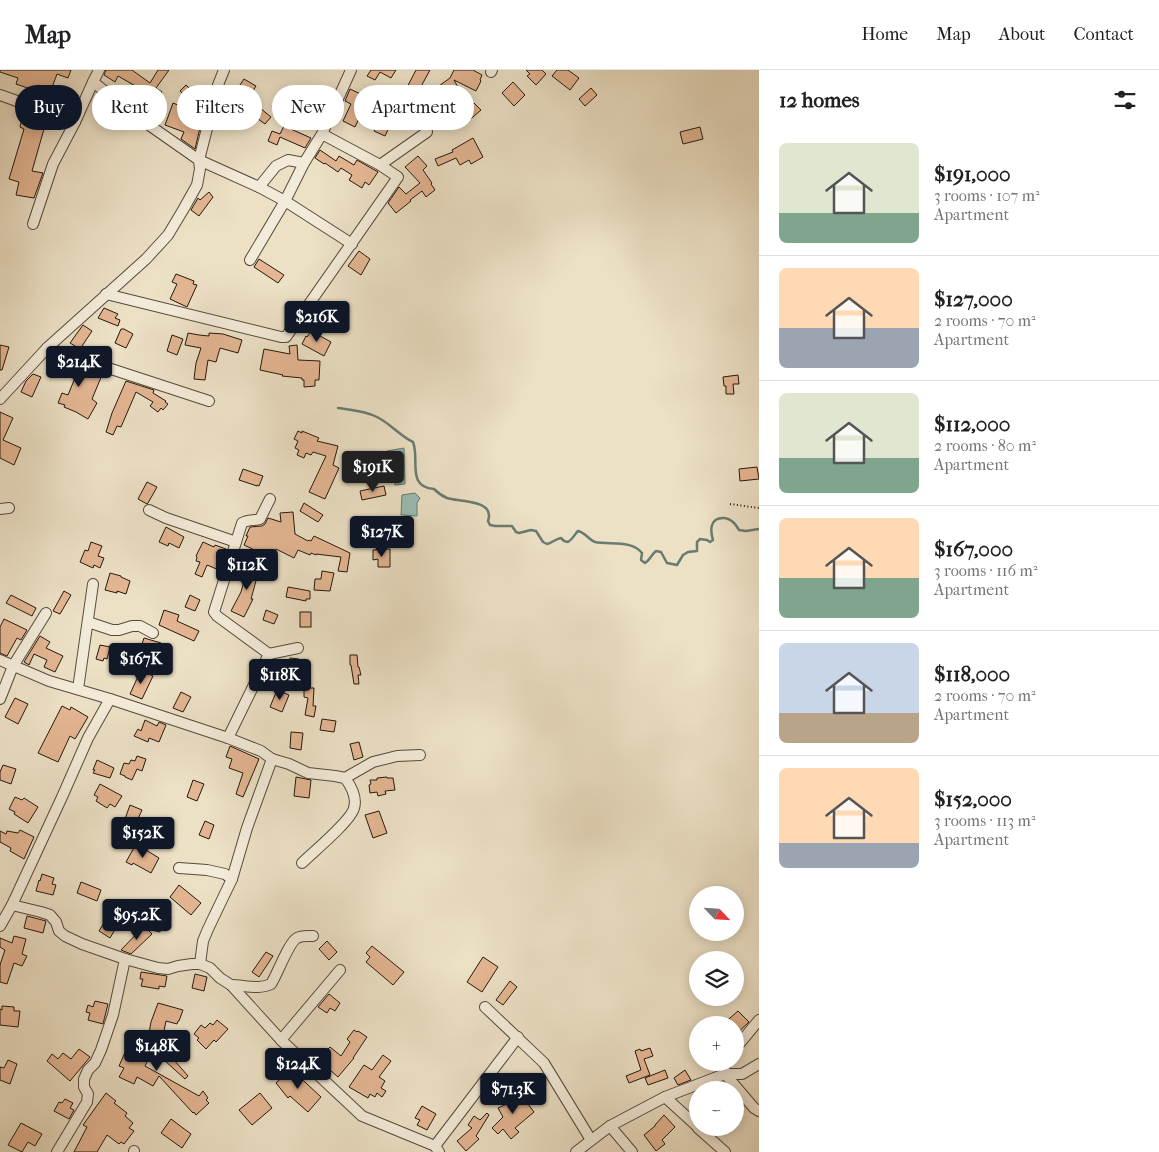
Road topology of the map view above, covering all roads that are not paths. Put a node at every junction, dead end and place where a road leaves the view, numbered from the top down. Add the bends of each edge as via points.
1 (99, 70) edge
2 (224, 70) edge
3 (351, 70) edge
4 (93, 82) junction
5 (0, 96) edge
6 (15, 101) edge
7 (82, 106) edge
8 (71, 130) edge
9 (427, 132) dead end
10 (322, 134) junction
11 (199, 160) junction
12 (304, 163) junction
13 (380, 165) junction
14 (259, 187) junction
15 (285, 201) junction
16 (33, 224) dead end
17 (352, 244) junction
18 (250, 260) dead end
19 (106, 294) junction
20 (47, 348) junction
21 (2, 394) edge
22 (209, 401) dead end
23 (270, 499) dead end
24 (149, 510) dead end
25 (236, 542) junction
26 (93, 584) dead end
27 (46, 613) dead end
28 (88, 622) junction
29 (153, 633) dead end
30 (298, 648) dead end
31 (269, 654) junction
32 (0, 660) edge
33 (13, 666) junction
34 (78, 689) junction
35 (0, 699) edge
36 (110, 699) junction
37 (228, 738) junction
38 (420, 755) dead end
39 (272, 759) junction
40 (346, 778) junction
41 (302, 863) dead end
42 (179, 868) dead end
43 (232, 880) junction
44 (12, 905) junction
45 (0, 926) edge
46 (313, 936) dead end
47 (125, 959) junction
48 (200, 964) junction
49 (340, 970) dead end
50 (231, 985) junction
51 (485, 1007) dead end
52 (759, 1020) edge
53 (518, 1037) junction
54 (744, 1038) edge
55 (281, 1040) junction
56 (759, 1064) edge
57 (725, 1071) edge
58 (725, 1074) junction
59 (665, 1097) junction
60 (759, 1111) edge
61 (689, 1119) edge
62 (610, 1126) junction
63 (708, 1136) edge
64 (591, 1140) junction
65 (437, 1149) edge
66 (57, 1152) edge
67 (576, 1152) edge
68 (632, 1152) edge
69 (725, 1152) edge

1 - 4 street
2 - 11 street
3 - 10 street
4 - 7 street
4 - 11 street
5 - 6 street
8 - 16 street via 53,164
9 - 13 street
10 - 12 street
10 - 13 street
11 - 14 street
11 - 19 street via 196,185 168,235
12 - 14 street via 288,160 276,166
12 - 15 street
13 - 17 street via 398,177
14 - 15 street
15 - 17 street
15 - 18 street
17 - 19 street via 286,337
19 - 20 street
20 - 21 street
20 - 22 street
23 - 25 street via 260,519 242,523
24 - 25 street
25 - 31 street via 214,612
26 - 28 street
27 - 33 street
28 - 29 street via 112,630 140,626
28 - 34 street
30 - 31 street
31 - 37 street
32 - 33 street
33 - 34 street
33 - 35 street
34 - 36 street
36 - 37 street
36 - 44 street via 88,738
37 - 39 street
38 - 40 street via 373,762
39 - 40 street via 308,773
39 - 43 street
40 - 41 street via 354,798 354,808 347,820
42 - 43 street via 225,874
43 - 48 street via 208,929
44 - 45 street
44 - 47 street via 50,915 65,936
46 - 50 street via 295,938 271,984 258,987
47 - 48 street via 168,969
47 - 66 street via 101,1050 84,1079 87,1102
48 - 50 street
49 - 55 street
50 - 55 street
51 - 53 street
52 - 54 street
53 - 64 street via 544,1063
53 - 65 street
55 - 65 street via 362,1116
56 - 58 street via 742,1074
57 - 58 street
58 - 59 street
58 - 60 street
59 - 61 street
59 - 62 street
62 - 64 street
62 - 68 street
63 - 69 street
64 - 67 street

